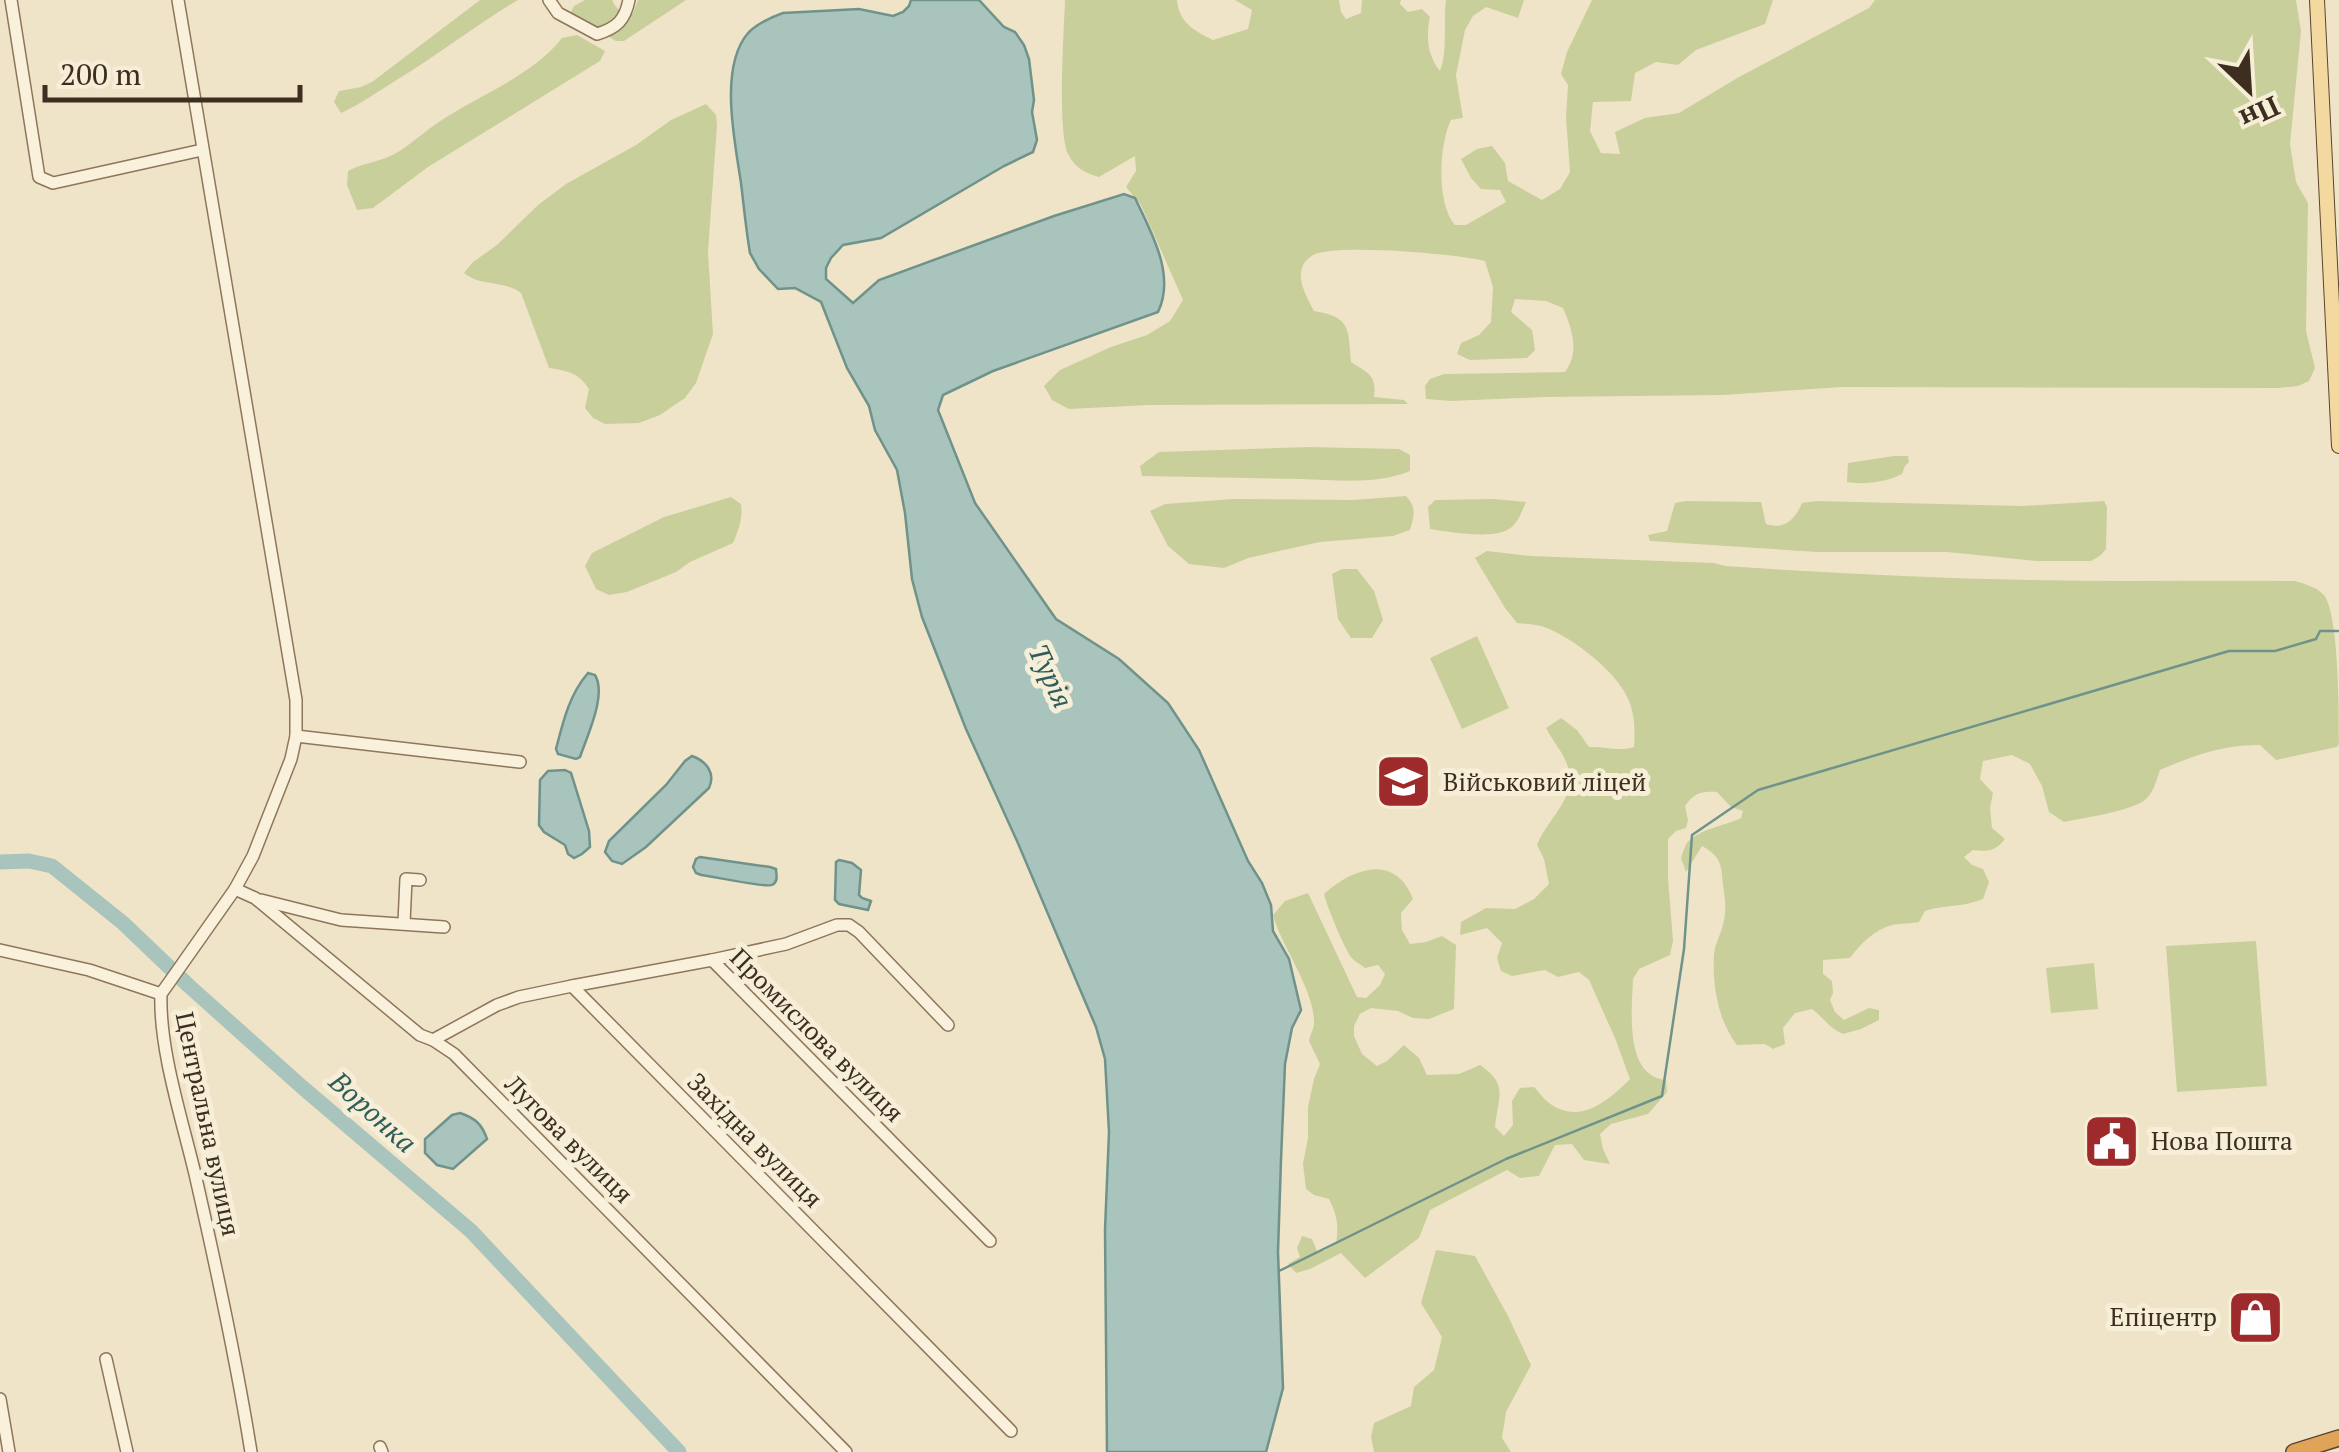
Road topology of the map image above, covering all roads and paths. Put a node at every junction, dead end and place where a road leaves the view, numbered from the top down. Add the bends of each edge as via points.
1 (11, 0) edge
2 (178, 0) edge
3 (549, 0) edge
4 (629, 0) edge
5 (2317, 0) edge
6 (202, 150) junction
7 (2339, 446) edge
8 (296, 736) junction
9 (520, 762) dead end
10 (420, 880) dead end
11 (235, 889) junction
12 (254, 898) junction
13 (404, 923) junction
14 (444, 928) dead end
15 (0, 950) edge
16 (712, 960) junction
17 (572, 986) junction
18 (160, 994) junction
19 (948, 1025) dead end
20 (434, 1040) junction
21 (990, 1242) dead end
22 (106, 1359) dead end
23 (0, 1399) edge
24 (1011, 1431) dead end
25 (2339, 1438) edge
26 (9, 1452) edge
27 (127, 1452) edge
28 (251, 1452) edge
29 (846, 1452) edge
30 (2294, 1452) edge

1 - 6 street via 39,178 53,183
2 - 6 street, Центральна вулиця
3 - 4 street via 558,14 598,34 624,19
5 - 7 main road
6 - 8 street, Центральна вулиця via 290,658
8 - 9 street
8 - 11 street, Центральна вулиця via 286,777
10 - 13 street via 406,879
11 - 12 street, Лугова вулиця
11 - 18 street, Центральна вулиця
12 - 13 street via 342,920
12 - 20 street, Лугова вулиця
13 - 14 street
15 - 18 street
16 - 17 street, Промислова вулиця
16 - 19 street via 849,924
16 - 21 street, Промислова вулиця
17 - 20 street via 518,997
17 - 24 street, Західна вулиця
18 - 28 street, Центральна вулиця via 169,1065
20 - 29 street, Лугова вулиця
22 - 27 street
23 - 26 street
25 - 30 highway

